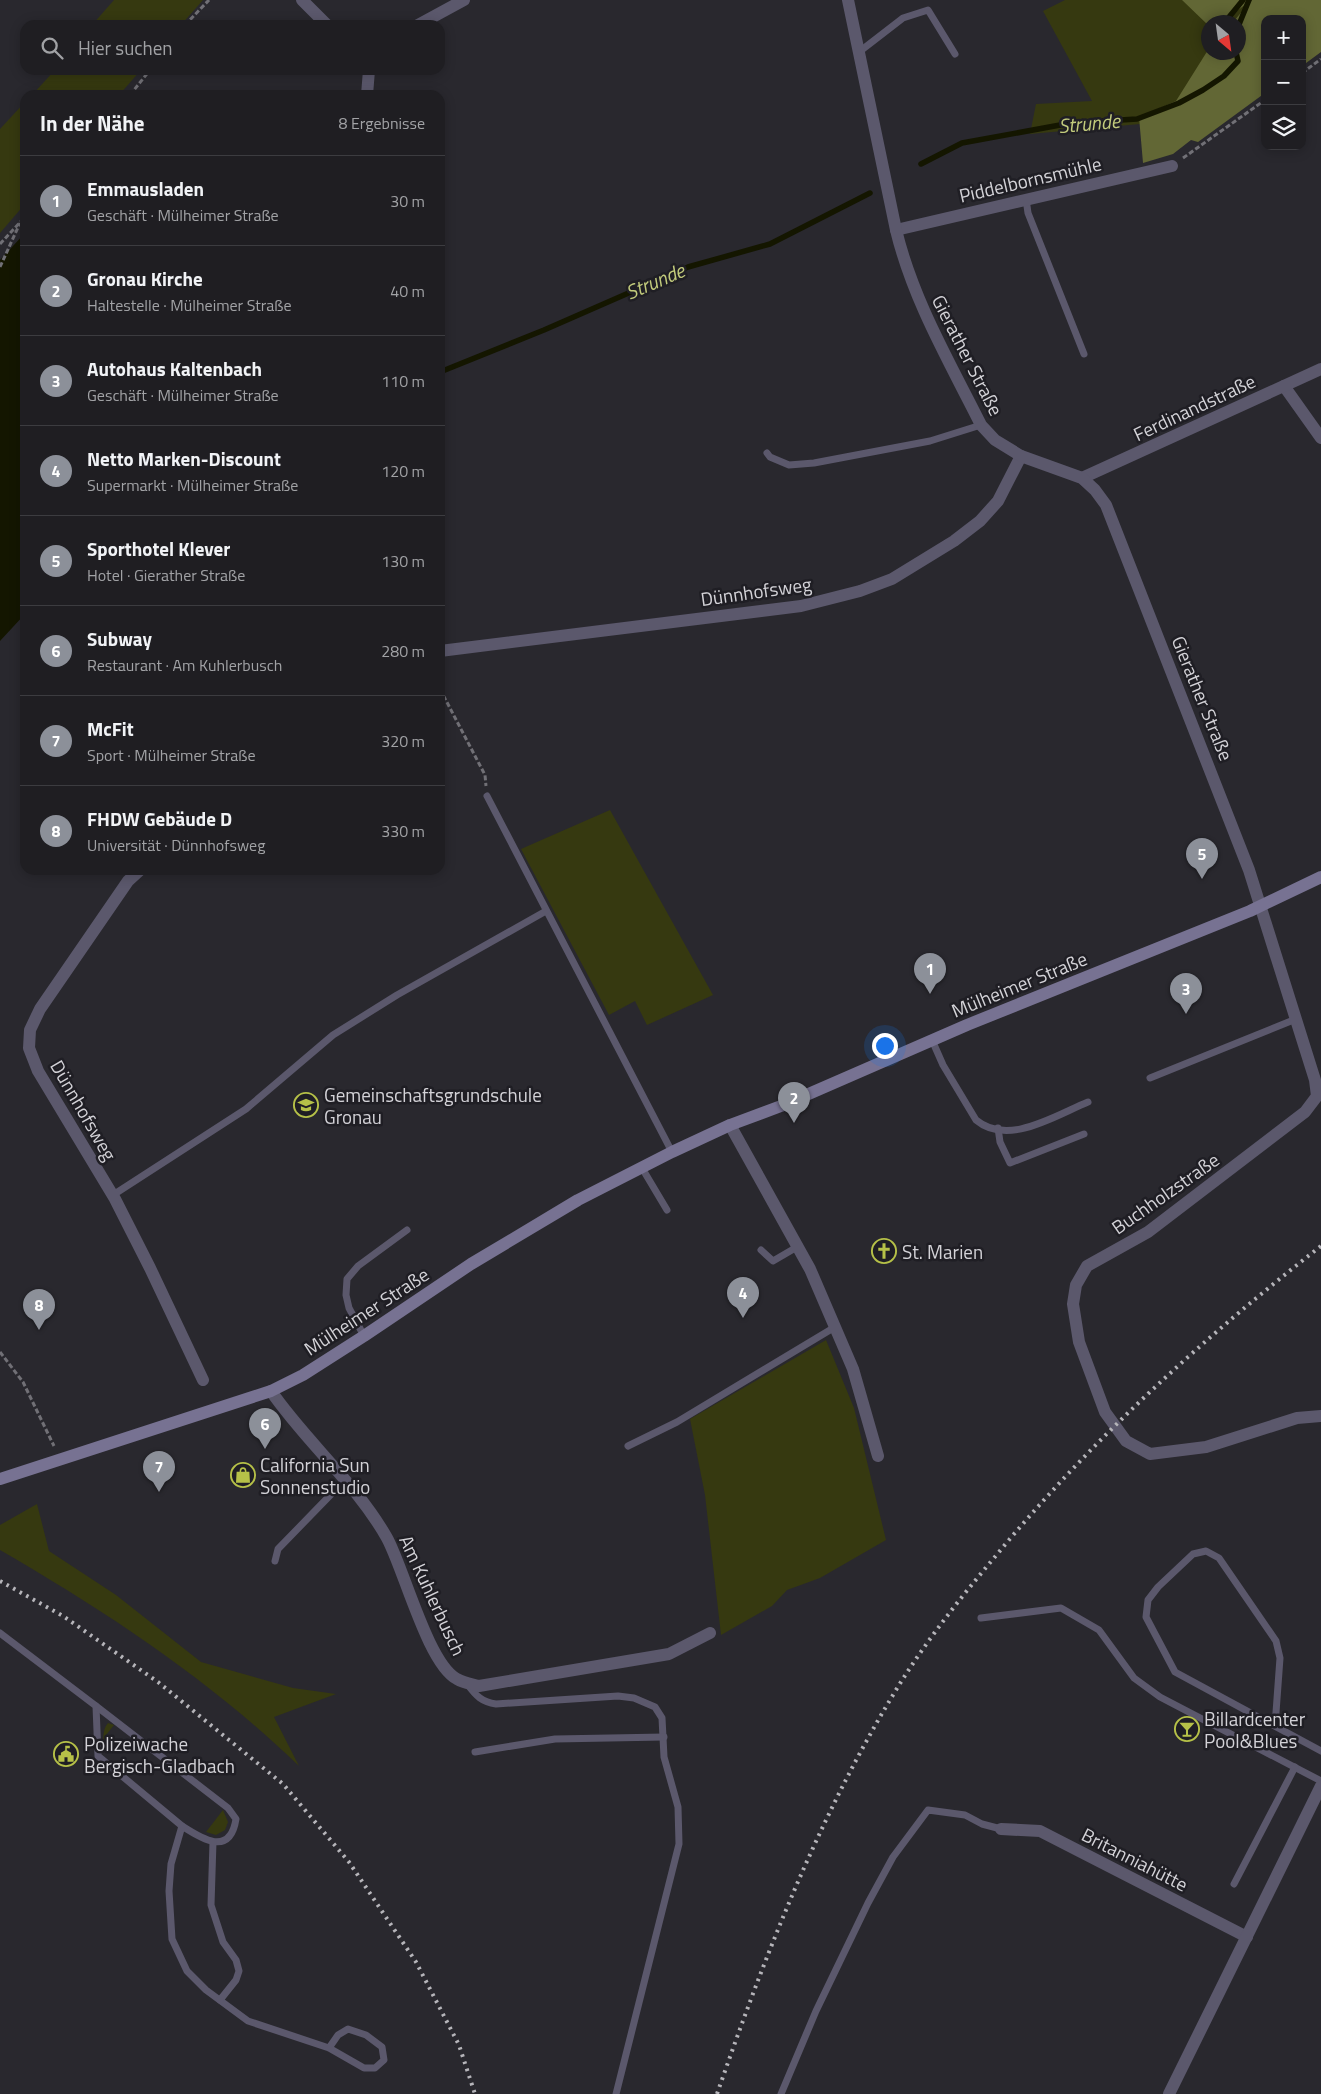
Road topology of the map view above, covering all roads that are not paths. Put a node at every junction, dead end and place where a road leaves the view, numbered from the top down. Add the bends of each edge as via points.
1 (302, 0) edge
2 (464, 0) edge
3 (848, 0) edge
4 (322, 20) edge
5 (427, 20) edge
6 (859, 52) junction
7 (955, 54) dead end
8 (369, 75) edge
9 (367, 90) edge
10 (1172, 166) road end
11 (1026, 199) junction
12 (896, 230) junction
13 (1084, 354) dead end
14 (1321, 369) edge
15 (1284, 386) junction
16 (981, 425) junction
17 (1321, 438) edge
18 (768, 453) dead end
19 (1021, 456) junction
20 (1082, 478) junction
21 (445, 650) edge
22 (487, 796) road end
23 (135, 875) edge
24 (1321, 877) edge
25 (1261, 906) junction
26 (546, 911) junction
27 (1296, 1019) junction
28 (932, 1040) junction
29 (1150, 1078) dead end
30 (1088, 1102) dead end
31 (730, 1125) junction
32 (998, 1128) junction
33 (1084, 1134) dead end
34 (672, 1152) junction
35 (642, 1168) junction
36 (113, 1195) junction
37 (667, 1210) dead end
38 (407, 1230) dead end
39 (797, 1247) junction
40 (761, 1250) dead end
41 (835, 1327) junction
42 (364, 1336) junction
43 (203, 1380) dead end
44 (271, 1391) junction
45 (1321, 1416) edge
46 (628, 1446) dead end
47 (878, 1456) dead end
48 (0, 1479) edge
49 (345, 1480) junction
50 (275, 1561) dead end
51 (982, 1618) dead end
52 (0, 1633) edge
53 (710, 1633) dead end
54 (465, 1682) junction
55 (96, 1706) junction
56 (1275, 1726) junction
57 (664, 1737) junction
58 (1321, 1751) edge
59 (475, 1752) dead end
60 (1295, 1767) junction
61 (1321, 1781) edge
62 (1321, 1786) edge
63 (182, 1826) junction
64 (1002, 1829) joint
65 (213, 1842) junction
66 (1234, 1884) dead end
67 (1247, 1937) junction
68 (220, 2000) junction
69 (329, 2048) junction
70 (616, 2094) edge
71 (781, 2094) edge
72 (1168, 2094) edge

1 - 4 street
2 - 5 street
3 - 6 street, Gierather Straße
6 - 7 lane via 903,18 928,10
6 - 12 street, Gierather Straße
8 - 9 street
10 - 11 street, Piddelbornsmühle
11 - 12 street, Piddelbornsmühle
11 - 13 lane via 1028,213
12 - 16 street, Gierather Straße via 920,306
14 - 15 street, Ferdinandstraße
15 - 17 street
15 - 20 street, Ferdinandstraße
16 - 18 lane via 930,441 814,462 788,465
16 - 19 street, Gierather Straße via 995,440
19 - 20 street, Gierather Straße
19 - 21 street, Dünnhofsweg via 998,501 980,521 892,579 860,591 801,606
20 - 25 street, Gierather Straße via 1106,505 1212,772
22 - 26 lane
23 - 36 street, Dünnhofsweg via 40,1009 30,1030 29,1048 38,1071
24 - 25 main road, Mülheimer Straße
25 - 27 street, Buchholzstraße
25 - 28 main road, Mülheimer Straße
26 - 34 lane
26 - 36 lane via 333,1035 246,1109
27 - 29 lane
27 - 45 street, Buchholzstraße via 1317,1096 1305,1112 1148,1232 1087,1266 1076,1285 1073,1304 1079,1342 1105,1412 1126,1441 1150,1454 1206,1447 1296,1418
28 - 31 main road, Mülheimer Straße
28 - 32 lane via 976,1120
30 - 32 lane via 1022,1130
31 - 34 main road, Mülheimer Straße
31 - 39 street
32 - 33 lane via 1000,1142 1010,1163
34 - 35 main road, Mülheimer Straße
35 - 37 lane
35 - 42 main road, Mülheimer Straße via 578,1200 471,1264
36 - 43 street, Dünnhofsweg
38 - 42 lane via 358,1266 347,1279 349,1308
39 - 40 lane via 773,1261
39 - 41 street
41 - 46 lane via 677,1422
41 - 47 street via 853,1369
42 - 44 main road, Mülheimer Straße
44 - 48 main road, Mülheimer Straße
44 - 49 street, Am Kuhlerbusch via 296,1425
49 - 50 lane via 278,1549
49 - 54 street, Am Kuhlerbusch via 387,1538 440,1663
51 - 60 lane via 1061,1608 1099,1630 1134,1678 1160,1697
52 - 55 lane
53 - 54 street, Am Kuhlerbusch via 668,1654 479,1686
54 - 57 lane via 479,1698 496,1704 597,1696 634,1698 648,1702 659,1711
55 - 63 lane via 98,1756
55 - 65 lane via 228,1808 236,1819 234,1832 223,1841
56 - 56 lane via 1175,1672 1146,1617 1148,1600 1194,1554 1206,1551 1219,1558 1276,1642 1280,1658
56 - 58 lane
57 - 59 lane via 555,1739
57 - 70 lane via 665,1763 678,1807 679,1844
60 - 61 lane
60 - 66 lane
62 - 67 street
63 - 65 lane via 207,1842
63 - 68 lane via 171,1864 172,1939 187,1971
64 - 67 street, Britanniahütte via 1040,1831
64 - 71 lane via 965,1816 928,1810 893,1857 868,1903 816,2011
65 - 68 lane via 211,1905 223,1942 236,1960 239,1971
67 - 72 street
68 - 69 lane via 248,2021
69 - 69 lane via 364,2068 375,2068 384,2060 382,2047 366,2035 348,2029 338,2035

